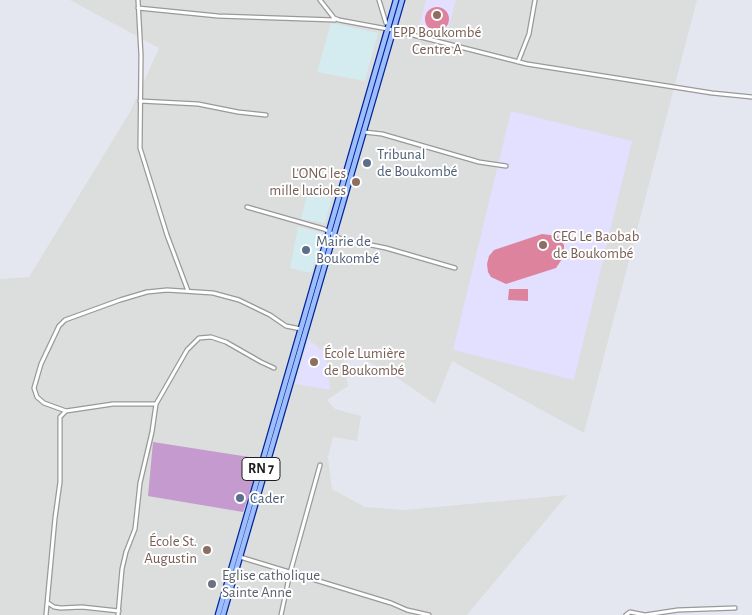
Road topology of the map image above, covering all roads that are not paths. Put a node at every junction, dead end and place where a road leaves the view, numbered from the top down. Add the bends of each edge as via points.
1 (138, 0) edge
2 (320, 0) edge
3 (378, 0) edge
4 (396, 0) edge
5 (402, 0) edge
6 (535, 0) edge
7 (138, 8) junction
8 (340, 20) junction
9 (389, 27) junction
10 (518, 62) junction
11 (752, 97) edge
12 (140, 101) junction
13 (266, 115) dead end
14 (364, 132) junction
15 (506, 166) dead end
16 (247, 208) dead end
17 (332, 232) junction
18 (454, 268) dead end
19 (188, 291) junction
20 (306, 320) junction
21 (301, 329) junction
22 (274, 368) dead end
23 (156, 404) junction
24 (66, 411) junction
25 (320, 465) dead end
26 (240, 557) junction
27 (290, 573) junction
28 (48, 603) junction
29 (735, 608) dead end
30 (119, 613) edge
31 (46, 615) edge
32 (218, 615) edge
33 (223, 615) edge
34 (281, 615) edge
35 (429, 615) edge
36 (626, 615) edge

1 - 7 street
2 - 8 street via 334,18
3 - 9 street
4 - 9 main road, RN 7
5 - 9 main road, RN 7
6 - 10 street via 529,34
7 - 8 street via 218,16
7 - 12 street
8 - 9 street
9 - 10 street
9 - 14 main road, RN 7
9 - 17 main road, RN 7
10 - 11 street
12 - 13 street via 198,104
12 - 19 street via 140,148
14 - 15 street
14 - 17 main road, RN 7
16 - 17 street
17 - 18 street via 341,238
17 - 20 main road, RN 7
19 - 21 street via 239,300 286,326
19 - 24 street via 147,292 65,320 41,364 34,388 44,403
20 - 21 main road, RN 7
20 - 26 main road, RN 7
21 - 32 main road, RN 7
22 - 23 street via 226,342 211,337 199,338 187,350
23 - 24 street via 113,404
23 - 30 street via 140,483 135,529 122,569
24 - 28 street via 60,417 60,482
25 - 27 street
26 - 27 street
26 - 33 main road, RN 7
27 - 34 street
27 - 35 street
28 - 30 street via 61,608 82,607
28 - 31 street
29 - 36 street via 645,615 630,612

